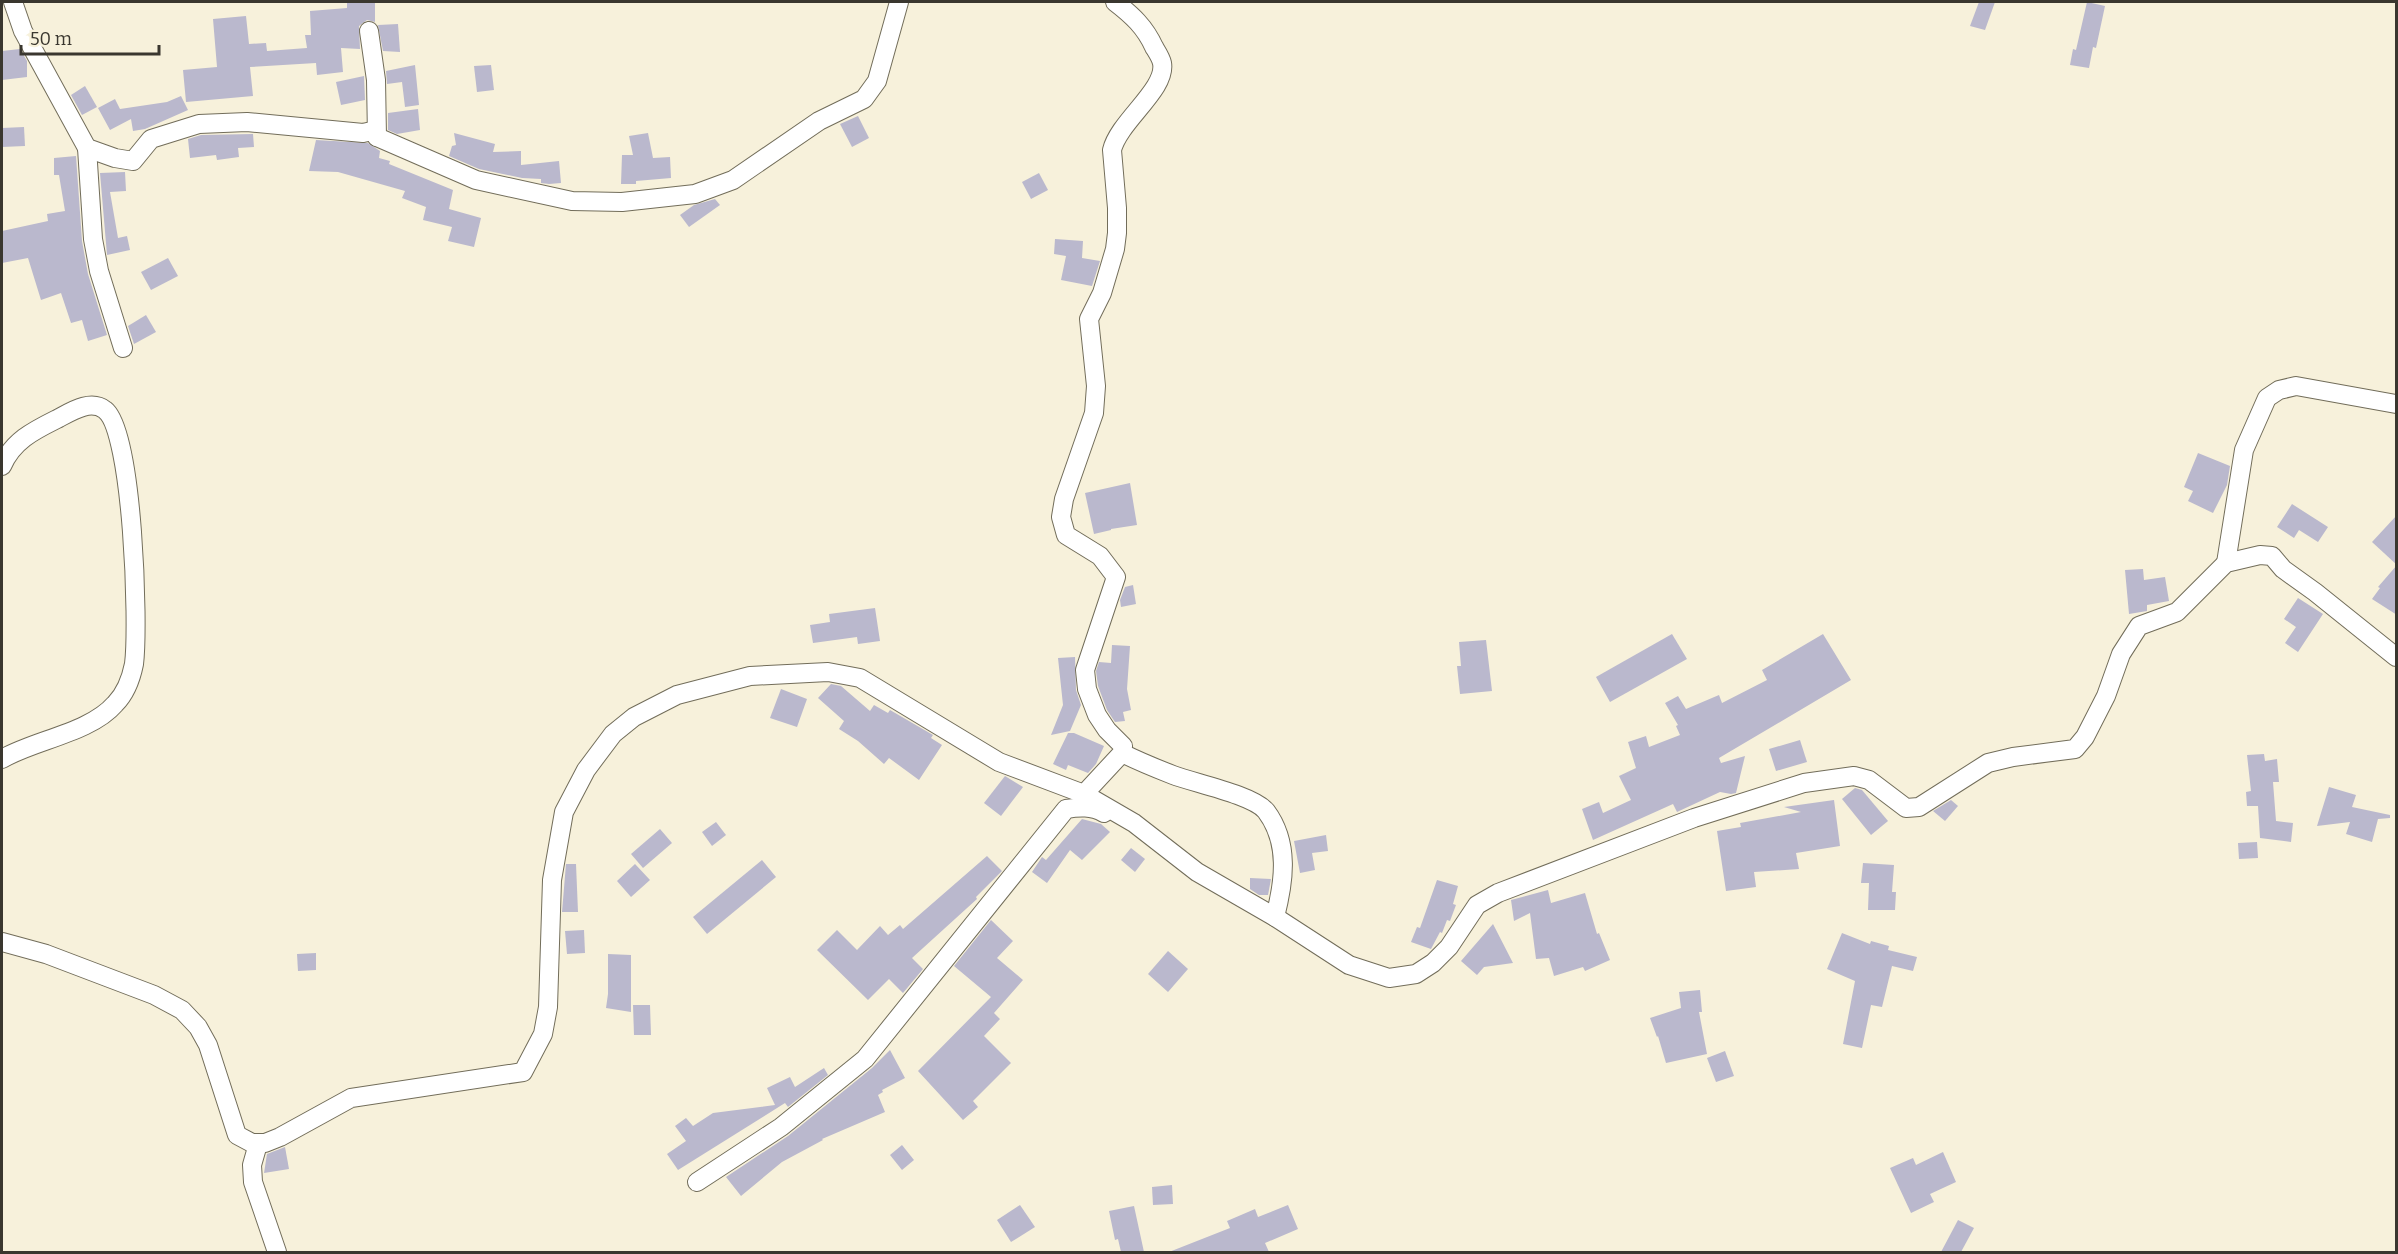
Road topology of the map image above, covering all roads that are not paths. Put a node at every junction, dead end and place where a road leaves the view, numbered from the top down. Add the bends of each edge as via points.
1 (13, 2) edge
2 (899, 2) edge
3 (1115, 2) edge
4 (369, 30) dead end
5 (377, 137) junction
6 (87, 148) junction
7 (123, 348) dead end
8 (2397, 404) edge
9 (2, 466) edge
10 (2226, 563) junction
11 (2397, 657) edge
12 (1122, 753) junction
13 (2, 759) edge
14 (1084, 794) junction
15 (1143, 830) junction
16 (1275, 918) junction
17 (2, 942) edge
18 (258, 1144) junction
19 (697, 1182) dead end
20 (277, 1252) edge

1 - 6 street via 23,31
2 - 5 street via 877,81 864,99 819,121 733,180 695,194 622,202 572,201 476,180
3 - 12 street via 1147,33 1161,60 1162,71 1160,81 1129,118 1112,150 1117,208 1115,249 1102,293 1089,319 1096,386 1094,413 1061,517 1066,535 1100,556 1116,577 1085,670 1090,700 1107,730 1123,746
4 - 5 street via 376,80
5 - 6 street via 376,130 363,133 247,123 199,124 151,139 133,161
6 - 7 street via 93,239
8 - 10 street via 2296,386 2267,398 2244,450
9 - 13 street via 18,441 74,410 94,405 110,415 122,451 132,526 135,641 130,679 114,706 99,717
10 - 11 street via 2272,556 2283,569
10 - 16 street via 2177,612 2139,626 2133,633 2106,696 2075,749 1989,763 1919,807 1906,808 1869,780 1854,776 1804,783 1694,818 1498,893 1477,905 1449,947 1416,974 1389,978 1349,965
12 - 14 street
12 - 16 street via 1251,801 1265,810 1276,829 1283,855 1284,879
14 - 15 street
14 - 18 street via 999,762 860,678 828,672 750,676 677,695 634,717 613,734 586,770 564,812 552,880 548,1007 543,1034 524,1072 351,1098 280,1137
15 - 16 street via 1197,872
15 - 19 street via 1097,809 1066,809 865,1059 782,1127
17 - 18 street via 154,994 182,1010 208,1045 234,1130 241,1139
18 - 20 street via 252,1165 253,1182

